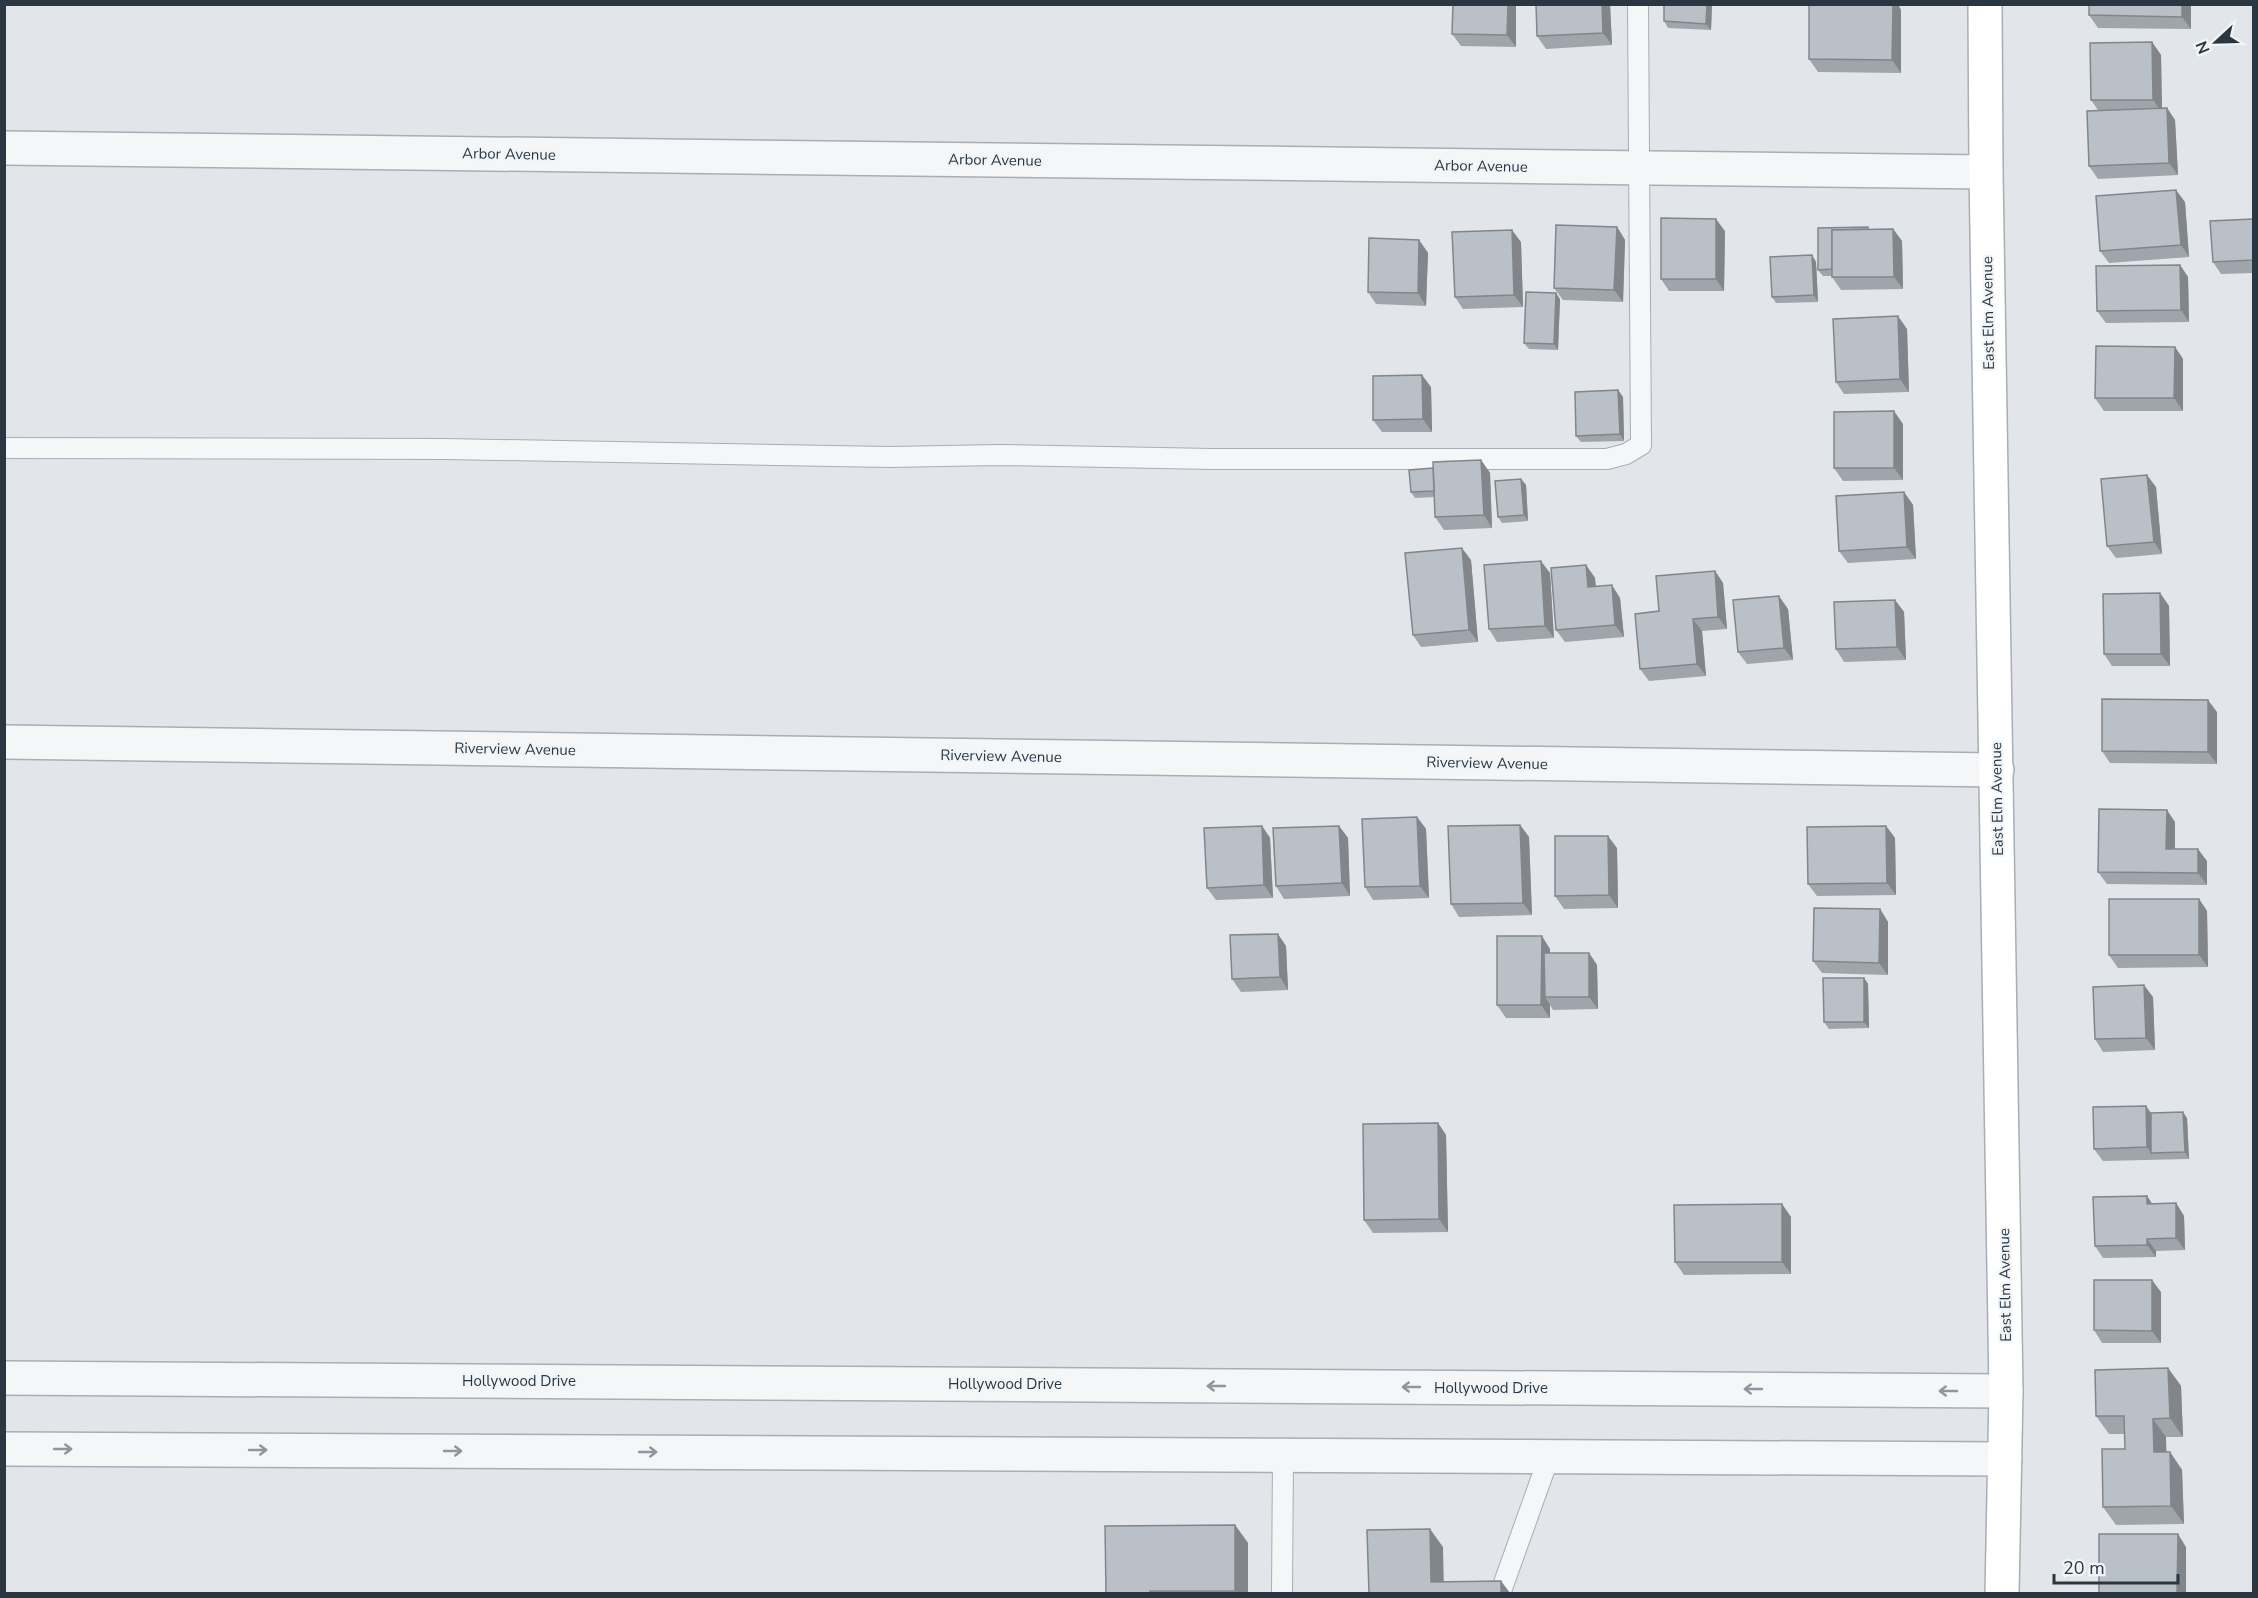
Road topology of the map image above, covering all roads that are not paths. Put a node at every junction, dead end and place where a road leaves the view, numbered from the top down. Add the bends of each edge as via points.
1 (1638, 4) edge
2 (1985, 4) edge
3 (4, 148) edge
4 (1638, 168) junction
5 (1986, 172) junction
6 (4, 448) edge
7 (4, 742) edge
8 (1997, 770) junction
9 (4, 1378) edge
10 (2006, 1391) junction
11 (4, 1449) edge
12 (1283, 1456) junction
13 (1549, 1457) junction
14 (2005, 1460) junction
15 (1282, 1593) edge
16 (1500, 1593) edge
17 (2002, 1593) edge

1 - 4 lane
2 - 5 main road, East Elm Avenue
3 - 4 street, Arbor Avenue
4 - 5 street, Arbor Avenue
4 - 6 lane via 1641,445 1607,459 889,457 446,448
5 - 8 main road, East Elm Avenue
7 - 8 street, Riverview Avenue
8 - 10 main road, East Elm Avenue
10 -> 9 street, Hollywood Drive
10 - 14 main road, East Elm Avenue
11 -> 12 street
12 - 13 street
12 - 15 lane
13 - 14 street
13 - 16 lane
14 - 17 main road, East Elm Avenue

